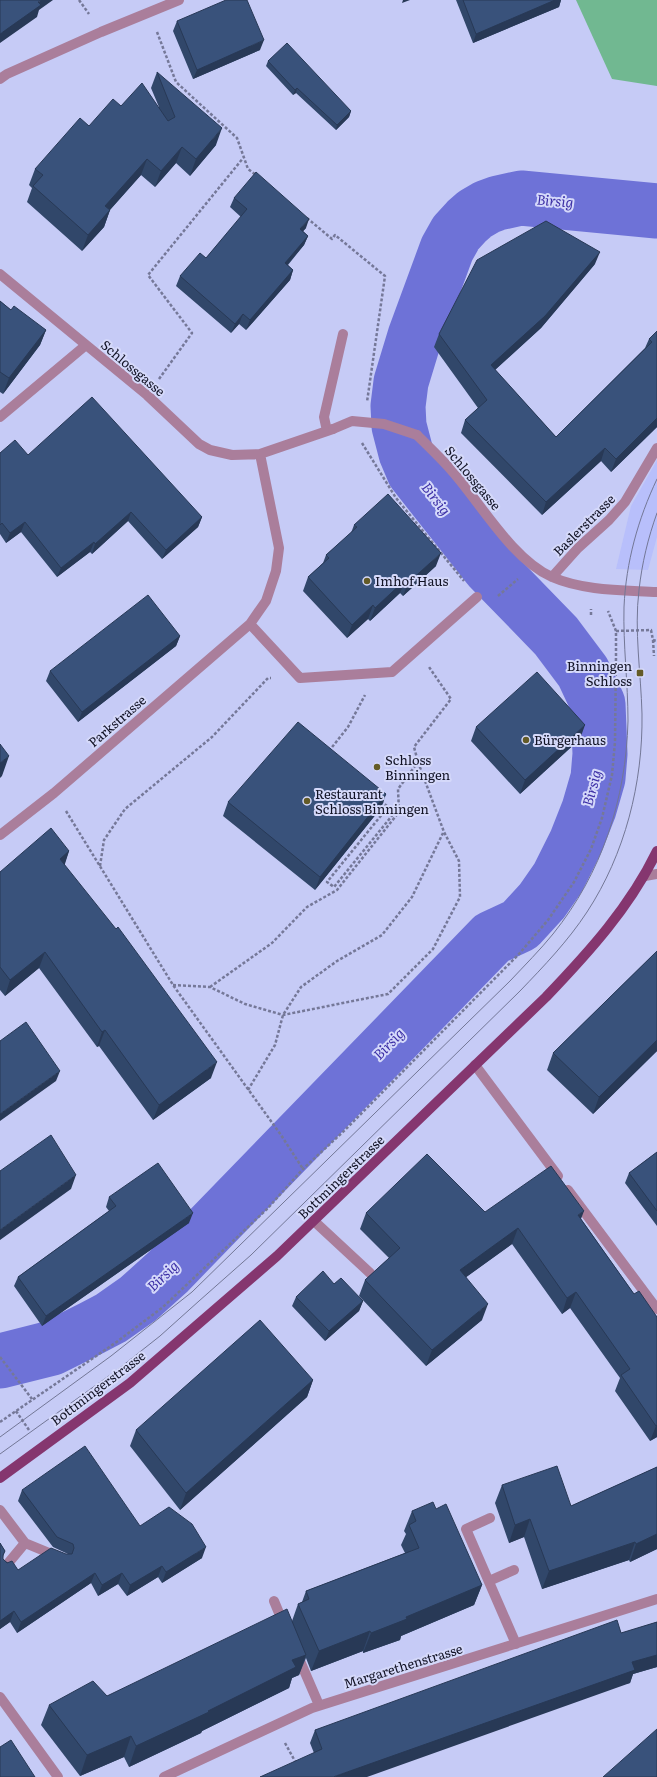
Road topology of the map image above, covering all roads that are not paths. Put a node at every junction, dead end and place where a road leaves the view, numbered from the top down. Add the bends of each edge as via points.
1 (179, 0) edge
2 (0, 79) edge
3 (0, 274) edge
4 (343, 334) dead end
5 (86, 344) junction
6 (0, 417) edge
7 (330, 430) junction
8 (657, 448) edge
9 (260, 454) junction
10 (552, 577) junction
11 (657, 592) edge
12 (477, 597) road end
13 (250, 624) junction
14 (0, 835) edge
15 (657, 851) edge
16 (657, 874) edge
17 (645, 876) junction
18 (475, 1065) junction
19 (314, 1221) junction
20 (370, 1273) edge
21 (657, 1309) edge
22 (0, 1478) edge
23 (0, 1510) edge
24 (490, 1518) dead end
25 (25, 1543) junction
26 (64, 1559) edge
27 (5, 1568) edge
28 (514, 1570) dead end
29 (488, 1581) junction
30 (657, 1600) edge
31 (274, 1601) dead end
32 (516, 1644) junction
33 (0, 1697) edge
34 (319, 1706) junction
35 (58, 1777) edge
36 (164, 1777) edge

1 - 2 street via 94,35
3 - 5 street, Schlossgasse
4 - 7 street via 324,417
5 - 6 street
5 - 9 street, Schlossgasse via 147,395 199,444 210,450 232,455
7 - 9 street, Schlossgasse
7 - 10 street, Schlossgasse, bridge via 352,421 384,424 417,435 452,471 518,553
8 - 10 street, Baslerstrasse via 625,502
9 - 13 street via 279,548 276,571 266,601
10 - 11 street, Schlossgasse via 570,583
12 - 13 street via 392,672 300,678
13 - 14 street, Parkstrasse via 54,793
15 - 17 main road, Bottmingerstrasse
16 - 17 street
17 - 18 main road, Bottmingerstrasse via 609,927 581,960
18 - 19 main road, Bottmingerstrasse
18 - 21 street
19 - 20 street
19 - 22 main road, Bottmingerstrasse via 130,1384
23 - 25 street
24 - 29 street via 466,1529
25 - 26 street
25 - 27 street
28 - 29 street
29 - 32 street
30 - 32 street, Margarethenstrasse
31 - 34 street
32 - 34 street, Margarethenstrasse
33 - 35 street
34 - 36 street, Margarethenstrasse

